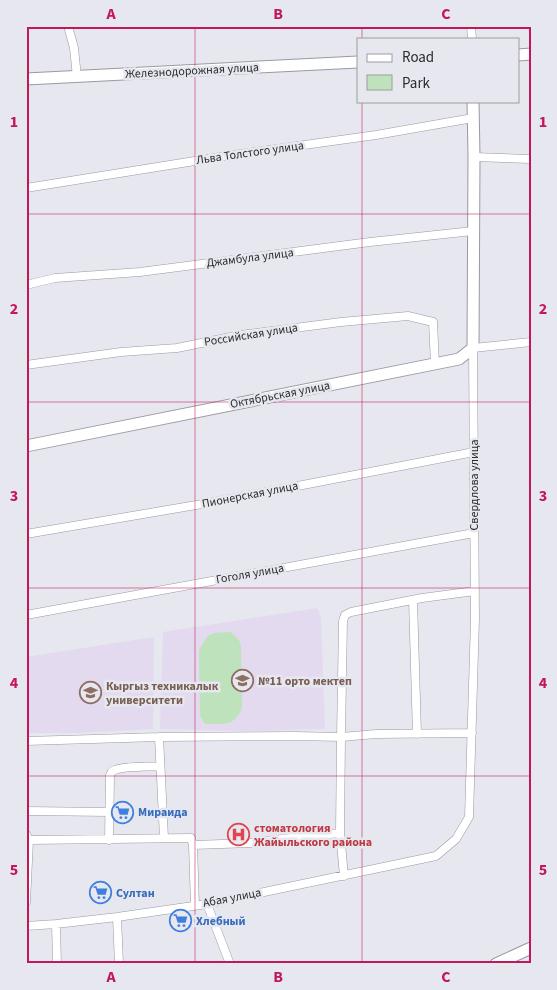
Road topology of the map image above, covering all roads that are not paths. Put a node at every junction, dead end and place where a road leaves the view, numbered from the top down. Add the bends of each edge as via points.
1 (68, 26) edge
2 (357, 62) edge
3 (77, 77) junction
4 (26, 79) edge
5 (473, 102) edge
6 (473, 118) junction
7 (474, 157) junction
8 (531, 159) edge
9 (26, 188) edge
10 (473, 231) junction
11 (26, 285) edge
12 (531, 342) edge
13 (473, 348) junction
14 (435, 364) junction
15 (26, 365) edge
16 (26, 446) edge
17 (474, 452) junction
18 (474, 533) junction
19 (26, 534) edge
20 (475, 591) junction
21 (413, 600) junction
22 (26, 614) edge
23 (472, 733) junction
24 (418, 734) junction
25 (159, 737) junction
26 (341, 737) junction
27 (26, 741) edge
28 (160, 766) junction
29 (26, 811) edge
30 (110, 812) junction
31 (340, 833) junction
32 (27, 837) edge
33 (164, 838) junction
34 (109, 840) junction
35 (193, 845) junction
36 (436, 856) joint
37 (344, 876) junction
38 (27, 890) edge
39 (26, 902) edge
40 (207, 904) junction
41 (195, 906) junction
42 (116, 917) junction
43 (56, 924) junction
44 (26, 926) edge
45 (531, 948) edge
46 (57, 964) edge
47 (119, 964) edge
48 (230, 964) edge
49 (496, 964) edge

1 - 3 street
2 - 3 street, Железнодорожная улица
3 - 4 street, Железнодорожная улица
5 - 6 street, Свердлова улица
6 - 7 street, Свердлова улица
6 - 9 street, Льва Толстого улица
7 - 8 street
7 - 10 street, Свердлова улица
10 - 11 street, Джамбула улица via 140,272 55,278
10 - 13 street, Свердлова улица
12 - 13 street, Октябрьская улица
13 - 14 street, Октябрьская улица via 459,359
13 - 17 street, Свердлова улица
14 - 15 street, Российская улица via 433,322 408,316 332,323 240,335 177,348
14 - 16 street, Октябрьская улица
17 - 18 street, Свердлова улица
17 - 19 street, Пионерская улица
18 - 20 street, Свердлова улица
18 - 22 street, Гоголя улица
20 - 21 street
20 - 23 street, Свердлова улица
21 - 24 street
21 - 26 street via 345,615
23 - 24 street
23 - 36 street, Свердлова улица via 469,817 456,839
24 - 26 street
25 - 26 street
25 - 27 street
25 - 28 street
26 - 31 street
28 - 30 street via 111,772
28 - 33 street
29 - 30 street
30 - 34 street
31 - 35 street via 251,843
31 - 37 street
32 - 34 street
32 - 38 street
33 - 34 street
33 - 35 street via 190,838
35 - 41 street
36 - 37 street, Абая улица
37 - 40 street, Абая улица
38 - 39 street
40 - 41 street, Абая улица
40 - 48 street
41 - 42 street, Абая улица
42 - 43 street, Абая улица
42 - 47 street
43 - 44 street, Абая улица
43 - 46 street
45 - 49 street

